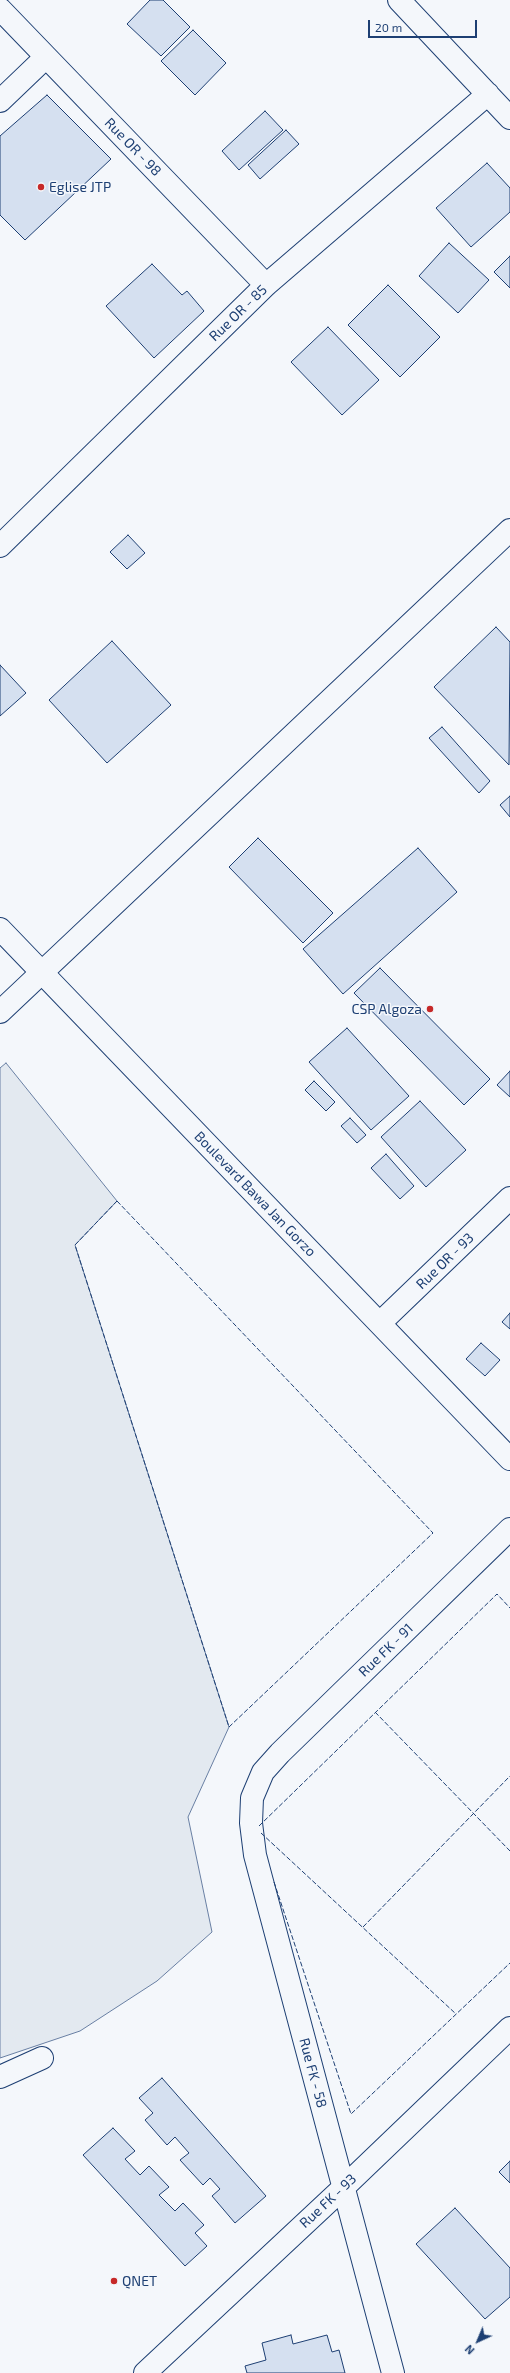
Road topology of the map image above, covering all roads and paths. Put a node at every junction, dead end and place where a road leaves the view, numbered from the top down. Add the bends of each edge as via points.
1 (399, 0) edge
2 (0, 9) edge
3 (46, 57) junction
4 (488, 94) junction
5 (0, 100) edge
6 (510, 118) edge
7 (266, 285) junction
8 (510, 530) edge
9 (0, 546) edge
10 (0, 929) edge
11 (41, 973) junction
12 (0, 1012) edge
13 (510, 1198) edge
14 (380, 1323) junction
15 (510, 1459) edge
16 (510, 1529) edge
17 (263, 1772) joint
18 (510, 2028) edge
19 (42, 2058) dead end
20 (0, 2077) edge
21 (343, 2188) junction
22 (145, 2373) edge
23 (393, 2373) edge

1 - 4 street
2 - 3 street, Rue OR - 98
3 - 5 street
3 - 7 street, Rue OR - 98
4 - 6 street
4 - 7 street, Rue OR - 85
7 - 9 street, Rue OR - 85
8 - 11 street
10 - 11 street, Boulevard Bawa Jan Gorzo
11 - 12 street
11 - 14 street, Boulevard Bawa Jan Gorzo
13 - 14 street, Rue OR - 93
14 - 15 street, Boulevard Bawa Jan Gorzo
16 - 17 street, Rue FK - 91
17 - 21 street, Rue FK - 58 via 252,1798 250,1823 255,1855
18 - 21 street, Rue FK - 93
19 - 20 street
21 - 22 street, Rue FK - 93
21 - 23 street, Rue FK - 58

